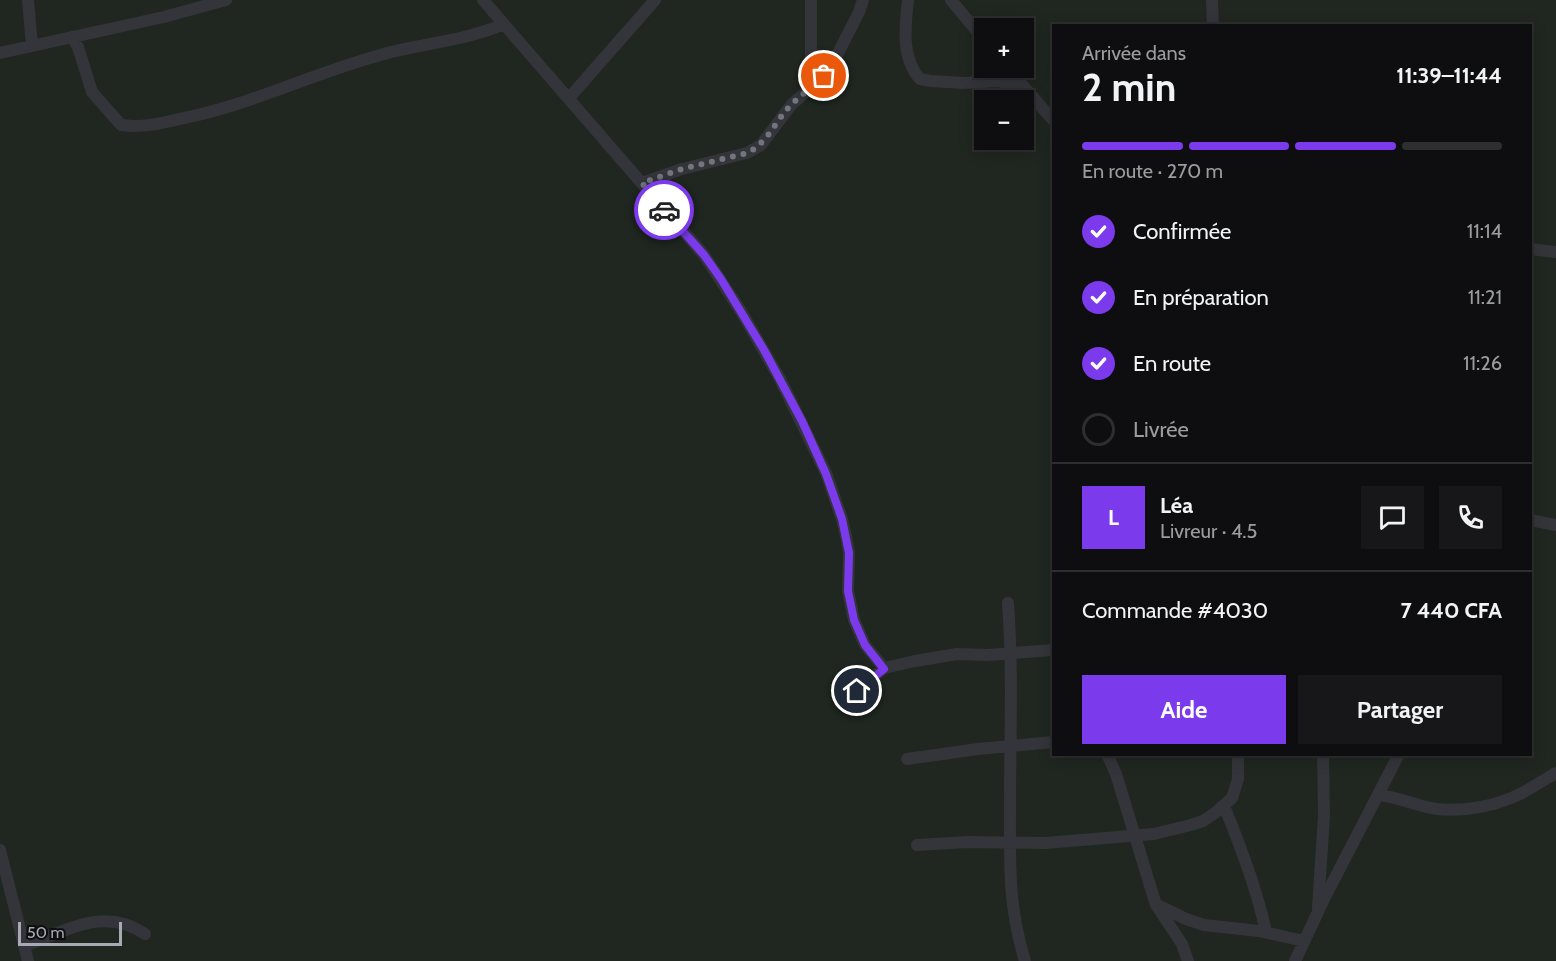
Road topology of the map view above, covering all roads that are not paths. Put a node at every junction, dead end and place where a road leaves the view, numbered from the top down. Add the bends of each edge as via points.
1 (28, 0) edge
2 (226, 0) edge
3 (483, 0) edge
4 (655, 0) edge
5 (811, 0) edge
6 (863, 0) edge
7 (908, 0) edge
8 (951, 0) edge
9 (1209, 2) edge
10 (504, 24) junction
11 (1213, 24) edge
12 (974, 28) edge
13 (72, 37) junction
14 (32, 46) junction
15 (0, 53) edge
16 (1015, 78) edge
17 (811, 88) junction
18 (1023, 88) junction
19 (569, 98) junction
20 (1052, 119) edge
21 (642, 183) junction
22 (1532, 249) edge
23 (1556, 252) edge
24 (1532, 520) edge
25 (1555, 524) edge
26 (1008, 603) dead end
27 (1052, 650) edge
28 (1012, 653) junction
29 (884, 669) junction
30 (857, 691) dead end
31 (1052, 742) edge
32 (1010, 747) junction
33 (1108, 756) edge
34 (1238, 756) edge
35 (1323, 756) edge
36 (1398, 756) edge
37 (907, 759) dead end
38 (1556, 773) edge
39 (1378, 795) junction
40 (1224, 806) junction
41 (1135, 836) junction
42 (1010, 842) junction
43 (917, 845) dead end
44 (0, 850) edge
45 (1156, 905) junction
46 (1317, 913) junction
47 (1266, 932) junction
48 (146, 934) dead end
49 (1304, 941) junction
50 (24, 946) junction
51 (28, 961) edge
52 (1025, 961) edge
53 (1188, 961) edge
54 (1295, 961) edge

1 - 14 street
2 - 13 street
3 - 10 street
4 - 19 street
5 - 17 street
6 - 17 street via 831,67
7 - 18 street via 908,56 920,79 998,81
8 - 12 street
9 - 11 street
10 - 13 street via 471,36 384,54 202,115 142,127 121,125 92,92
10 - 19 street
13 - 14 street
14 - 15 street
16 - 18 street
17 - 21 street via 792,104 761,145 747,153
18 - 20 street
19 - 21 street
21 - 29 street via 721,279 802,421 842,519 854,620 865,645
22 - 23 street
24 - 25 street
26 - 28 street
27 - 28 street
28 - 29 street via 957,654
28 - 32 street
29 - 30 street
31 - 32 street
32 - 37 street
32 - 42 street
33 - 41 street
34 - 40 street via 1236,789
35 - 46 street via 1324,816
36 - 39 street
38 - 39 street via 1518,795 1473,808 1438,809
39 - 46 street
40 - 41 street via 1203,821
40 - 47 street
41 - 42 street
41 - 45 street
42 - 43 street
42 - 52 street via 1012,906
44 - 50 street
45 - 47 street via 1204,925
45 - 53 street via 1182,944
46 - 49 street
47 - 49 street
48 - 50 street via 133,926 101,920
49 - 54 street
50 - 51 street

